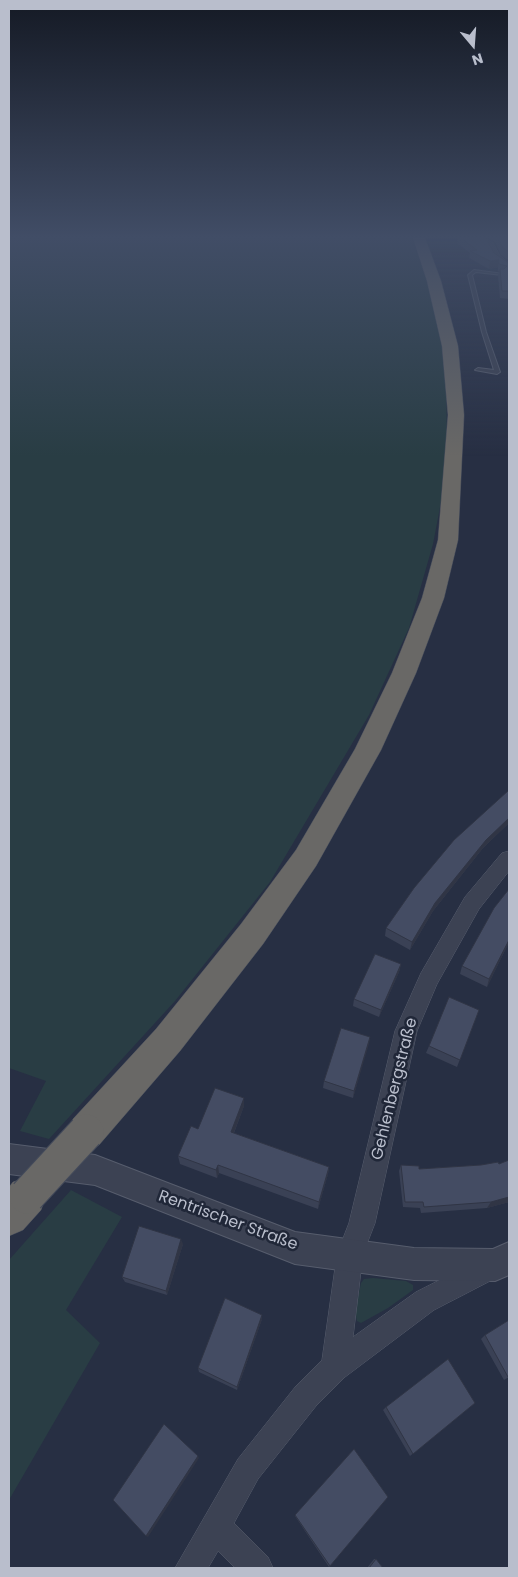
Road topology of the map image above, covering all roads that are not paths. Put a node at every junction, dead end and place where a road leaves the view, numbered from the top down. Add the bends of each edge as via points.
1 (441, 309) edge
2 (478, 309) edge
3 (478, 370) dead end
4 (509, 858) edge
5 (9, 1159) edge
6 (18, 1206) edge
7 (350, 1254) junction
8 (502, 1261) edge
9 (335, 1367) junction
10 (216, 1526) junction
11 (191, 1568) edge
12 (257, 1568) edge

1 - 6 highway, bridge via 450,346 456,414 448,540 434,598 368,750 306,858 252,934 168,1040
2 - 3 lane via 498,372
4 - 7 street, Gehlenbergstraße via 472,903 428,980 406,1031 362,1223
5 - 7 street, Rentrischer Straße via 95,1170 295,1248
7 - 8 street, Rentrischer Straße via 414,1264
7 - 9 street, Gehlenbergstraße
8 - 9 street via 425,1301
9 - 10 street via 306,1396 248,1469
10 - 11 street
10 - 12 street

